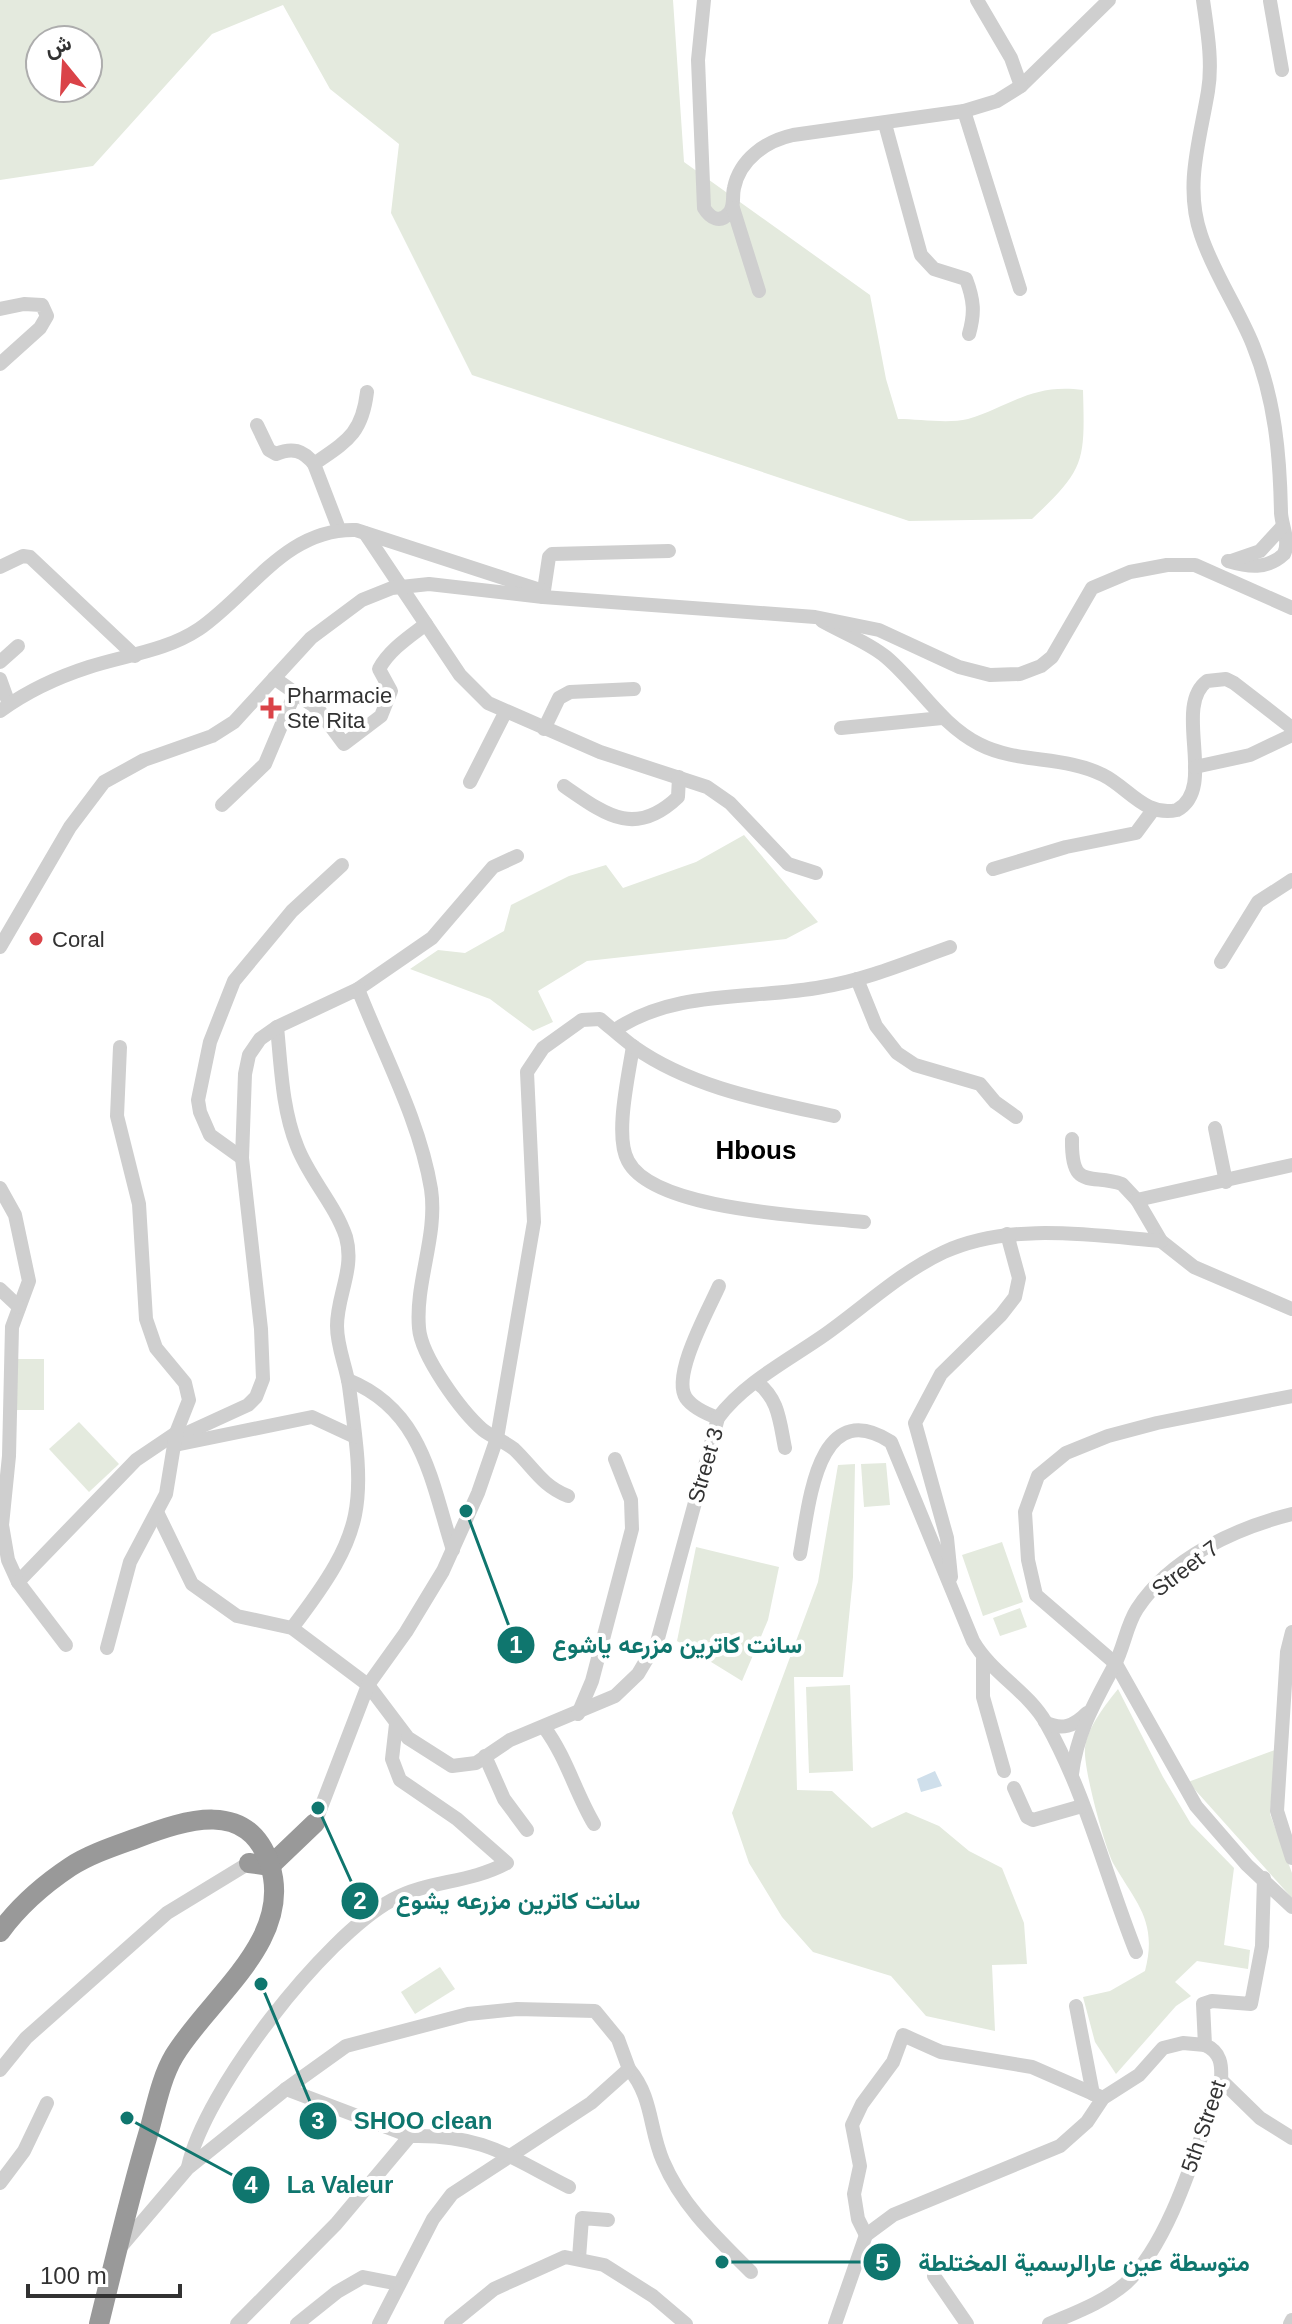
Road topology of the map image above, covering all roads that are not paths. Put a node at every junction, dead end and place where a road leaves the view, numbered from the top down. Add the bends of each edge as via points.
1 (704, 0) edge
2 (977, 0) edge
3 (1109, 0) edge
4 (1203, 0) edge
5 (1269, 0) edge
6 (1282, 70) dead end
7 (1021, 86) junction
8 (964, 111) junction
9 (885, 124) junction
10 (733, 208) junction
11 (1020, 289) dead end
12 (759, 291) dead end
13 (0, 309) edge
14 (969, 334) dead end
15 (0, 364) edge
16 (367, 392) dead end
17 (257, 425) dead end
18 (314, 464) junction
19 (339, 529) junction
20 (365, 533) junction
21 (669, 551) dead end
22 (1195, 565) junction
23 (0, 567) edge
24 (398, 587) junction
25 (543, 594) junction
26 (1292, 608) edge
27 (815, 617) junction
28 (426, 624) junction
29 (18, 646) dead end
30 (135, 656) junction
31 (0, 662) edge
32 (274, 678) junction
33 (0, 679) edge
34 (634, 689) dead end
35 (295, 693) junction
36 (4, 708) edge
37 (505, 713) junction
38 (942, 718) junction
39 (841, 728) dead end
40 (1292, 728) edge
41 (544, 729) junction
42 (1292, 735) edge
43 (1195, 767) junction
44 (679, 777) junction
45 (470, 782) dead end
46 (564, 786) dead end
47 (222, 805) dead end
48 (1153, 810) junction
49 (517, 856) dead end
50 (342, 865) dead end
51 (993, 869) dead end
52 (816, 873) dead end
53 (1292, 880) edge
54 (0, 947) edge
55 (950, 947) dead end
56 (1221, 962) dead end
57 (857, 979) junction
58 (358, 989) junction
59 (277, 1027) junction
60 (615, 1030) junction
61 (633, 1046) junction
62 (120, 1047) dead end
63 (834, 1116) dead end
64 (1016, 1117) dead end
65 (1215, 1128) dead end
66 (1072, 1139) dead end
67 (242, 1158) junction
68 (1292, 1165) edge
69 (1226, 1182) junction
70 (0, 1188) edge
71 (1137, 1200) junction
72 (864, 1222) dead end
73 (1007, 1234) junction
74 (1161, 1241) junction
75 (719, 1286) dead end
76 (0, 1289) edge
77 (19, 1307) junction
78 (1292, 1309) edge
79 (348, 1380) junction
80 (756, 1382) junction
81 (1292, 1396) edge
82 (718, 1418) junction
83 (355, 1437) junction
84 (497, 1438) junction
85 (176, 1439) junction
86 (785, 1448) dead end
87 (615, 1459) dead end
88 (568, 1496) dead end
89 (158, 1514) junction
90 (1292, 1514) edge
91 (453, 1550) junction
92 (800, 1554) dead end
93 (18, 1582) junction
94 (953, 1589) junction
95 (292, 1628) junction
96 (1292, 1632) edge
97 (66, 1645) dead end
98 (107, 1648) dead end
99 (1290, 1652) edge
100 (983, 1659) junction
101 (1116, 1664) junction
102 (368, 1685) junction
103 (1089, 1711) junction
104 (578, 1714) junction
105 (1045, 1722) junction
106 (396, 1724) junction
107 (544, 1727) junction
108 (485, 1756) junction
109 (1004, 1771) dead end
110 (1071, 1778) junction
111 (1014, 1788) dead end
112 (1082, 1806) junction
113 (315, 1823) joint
114 (594, 1824) dead end
115 (527, 1830) dead end
116 (1292, 1858) edge
117 (261, 1859) junction
118 (1264, 1878) junction
119 (1292, 1907) edge
120 (0, 1932) edge
121 (1136, 1952) dead end
122 (1076, 2006) dead end
123 (1205, 2045) junction
124 (629, 2069) junction
125 (0, 2070) edge
126 (1221, 2080) junction
127 (286, 2089) junction
128 (1098, 2096) junction
129 (47, 2103) dead end
130 (410, 2136) junction
131 (1292, 2138) edge
132 (509, 2157) junction
133 (188, 2168) junction
134 (0, 2183) edge
135 (569, 2187) dead end
136 (608, 2220) dead end
137 (866, 2235) junction
138 (595, 2250) dead end
139 (117, 2251) junction
140 (579, 2253) junction
141 (751, 2272) dead end
142 (934, 2276) dead end
143 (399, 2284) junction
144 (99, 2324) edge
145 (237, 2324) edge
146 (297, 2324) edge
147 (379, 2324) edge
148 (451, 2324) edge
149 (686, 2324) edge
150 (835, 2324) edge
151 (967, 2324) edge
152 (1049, 2324) edge

1 - 10 street via 698,60 704,208 718,219
2 - 7 street
3 - 7 street
4 - 22 street via 1209,72 1195,152 1196,215 1206,250 1263,374 1278,438 1286,550 1278,559 1253,567 1228,561
5 - 6 street
7 - 8 street via 997,101
8 - 9 street
8 - 11 street
9 - 10 street via 779,138 746,164 736,182
9 - 14 street via 921,255 934,269 966,279 975,303
10 - 12 street
13 - 15 street via 35,303 47,316
16 - 18 street via 362,423 349,440
17 - 18 street via 269,450 306,453
18 - 19 street
19 - 20 street
19 - 30 street via 282,555 199,629
20 - 24 street
20 - 25 street
21 - 25 street via 552,554
22 - 26 street
22 - 27 street via 1130,572 1092,588 1052,657 1020,674 990,675 959,667 879,630
23 - 30 street via 30,557
24 - 25 street via 429,584
24 - 28 street
24 - 32 street via 342,613 300,647
25 - 27 street
27 - 38 street via 884,656
28 - 35 street via 381,665 391,691 381,716 347,742 341,743 318,709
28 - 37 street via 476,693
29 - 31 street
30 - 36 street via 88,667
32 - 35 street
32 - 54 street via 234,722 212,736 144,760 104,782 70,827
33 - 36 street
34 - 41 street via 570,692 559,698
35 - 47 street via 265,764
37 - 41 street
37 - 45 street
38 - 39 street
38 - 48 street via 978,744 1003,753 1084,767
40 - 43 street via 1226,679 1207,681 1195,699
41 - 44 street
42 - 43 street via 1250,755
43 - 48 street via 1185,806 1166,813
44 - 46 street via 678,797 662,812 635,821 602,810
44 - 52 street via 720,794 788,864
48 - 51 street via 1136,833
49 - 58 street via 493,867 432,938
50 - 67 street via 292,911 234,981 210,1042 200,1112 210,1135
53 - 56 street via 1258,902
55 - 57 street
57 - 60 street via 803,991 682,1004 651,1011
57 - 64 street via 871,1018 897,1053 915,1065 980,1084
58 - 59 street
58 - 84 street via 416,1134 430,1188 421,1342 442,1379 479,1425
59 - 67 street via 249,1055
59 - 79 street via 293,1134 342,1226 349,1252 337,1327
60 - 61 street
60 - 84 street via 600,1019 582,1020 543,1048 527,1072 533,1232
61 - 63 street via 752,1099
61 - 72 street via 623,1144 628,1161 649,1182 700,1203
62 - 85 street via 117,1116 139,1204 146,1319 156,1348 189,1395
65 - 69 street
66 - 71 street via 1072,1158 1080,1173 1122,1184
67 - 85 street via 261,1329 261,1386 248,1405
68 - 69 street
69 - 71 street
70 - 77 street via 15,1215 28,1265 29,1289
71 - 74 street
73 - 74 street, Street 3
73 - 80 street, Street 3 via 970,1241 918,1267
73 - 94 street via 1019,1278 1015,1297 941,1374 915,1423 947,1538
74 - 78 street via 1194,1267
75 - 82 street via 685,1366 682,1389 692,1404
76 - 77 street
77 - 93 street via 11,1346 2,1525
79 - 83 street
79 - 91 street via 381,1396 412,1431
80 - 82 street, Street 3
80 - 86 street via 768,1390 777,1410
81 - 101 street via 1108,1436 1066,1453 1038,1476 1025,1512 1032,1585 1048,1607
82 - 104 street, Street 3 via 652,1654 622,1691
83 - 85 street via 312,1417
83 - 95 street via 360,1495 350,1538 328,1580
84 - 88 street via 539,1479
84 - 91 street
85 - 89 street
85 - 93 street via 136,1460
87 - 104 street via 631,1500 632,1529 592,1681
89 - 95 street via 192,1584 237,1616
89 - 98 street via 130,1562
90 - 101 street, Street 7 via 1206,1547 1165,1577 1137,1609
91 - 102 street
92 - 94 street via 819,1459 848,1431 873,1431 891,1442
93 - 97 street
94 - 100 street
95 - 102 street, Street 3
96 - 99 street
99 - 116 street via 1277,1811
100 - 105 street via 1034,1705
100 - 109 street via 983,1697
101 - 103 street, Street 7
101 - 118 street via 1196,1806
102 - 106 street, Street 3
102 - 113 street
103 - 105 street via 1071,1726
103 - 110 street, Street 7
104 - 107 street, Street 3
105 - 110 street
106 - 108 street, Street 3 via 452,1766 476,1763
106 - 133 street via 392,1759 400,1780 457,1819 507,1863 472,1880 402,1895 356,1927 271,2016 203,2125
107 - 108 street, Street 3
107 - 114 street via 565,1758
108 - 115 street via 504,1799
110 - 112 street
111 - 112 street via 1033,1820
112 - 121 street
113 - 117 highway
117 - 120 highway via 236,1823 200,1820 172,1826 72,1866 37,1891
117 - 125 street via 167,1913 26,2038
117 - 139 highway via 276,1895 273,1916 261,1941 172,2060
118 - 119 street
118 - 123 street, 5th Street via 1262,1946 1252,2003 1204,2002
122 - 128 street
123 - 126 street, 5th Street via 1218,2056
123 - 128 street via 1163,2048 1139,2075
124 - 127 street via 618,2039 595,2011 502,2009 358,2041
124 - 132 street via 591,2103
124 - 141 street via 649,2102 669,2174 698,2219
126 - 131 street via 1260,2118
126 - 152 street, 5th Street via 1175,2205 1142,2263 1125,2284
127 - 130 street
127 - 133 street
128 - 137 street via 1087,2122 1060,2146 893,2215
128 - 137 street via 1032,2067 941,2052 901,2036 893,2062 852,2125 860,2166 854,2194
129 - 134 street via 24,2151
130 - 132 street via 469,2138
130 - 145 street via 336,2224
132 - 135 street
132 - 143 street via 444,2202
133 - 139 street
136 - 140 street via 582,2218
137 - 150 street
138 - 140 street
139 - 144 highway
140 - 148 street via 494,2289
140 - 149 street via 614,2271
142 - 151 street
143 - 146 street via 363,2277
143 - 147 street

